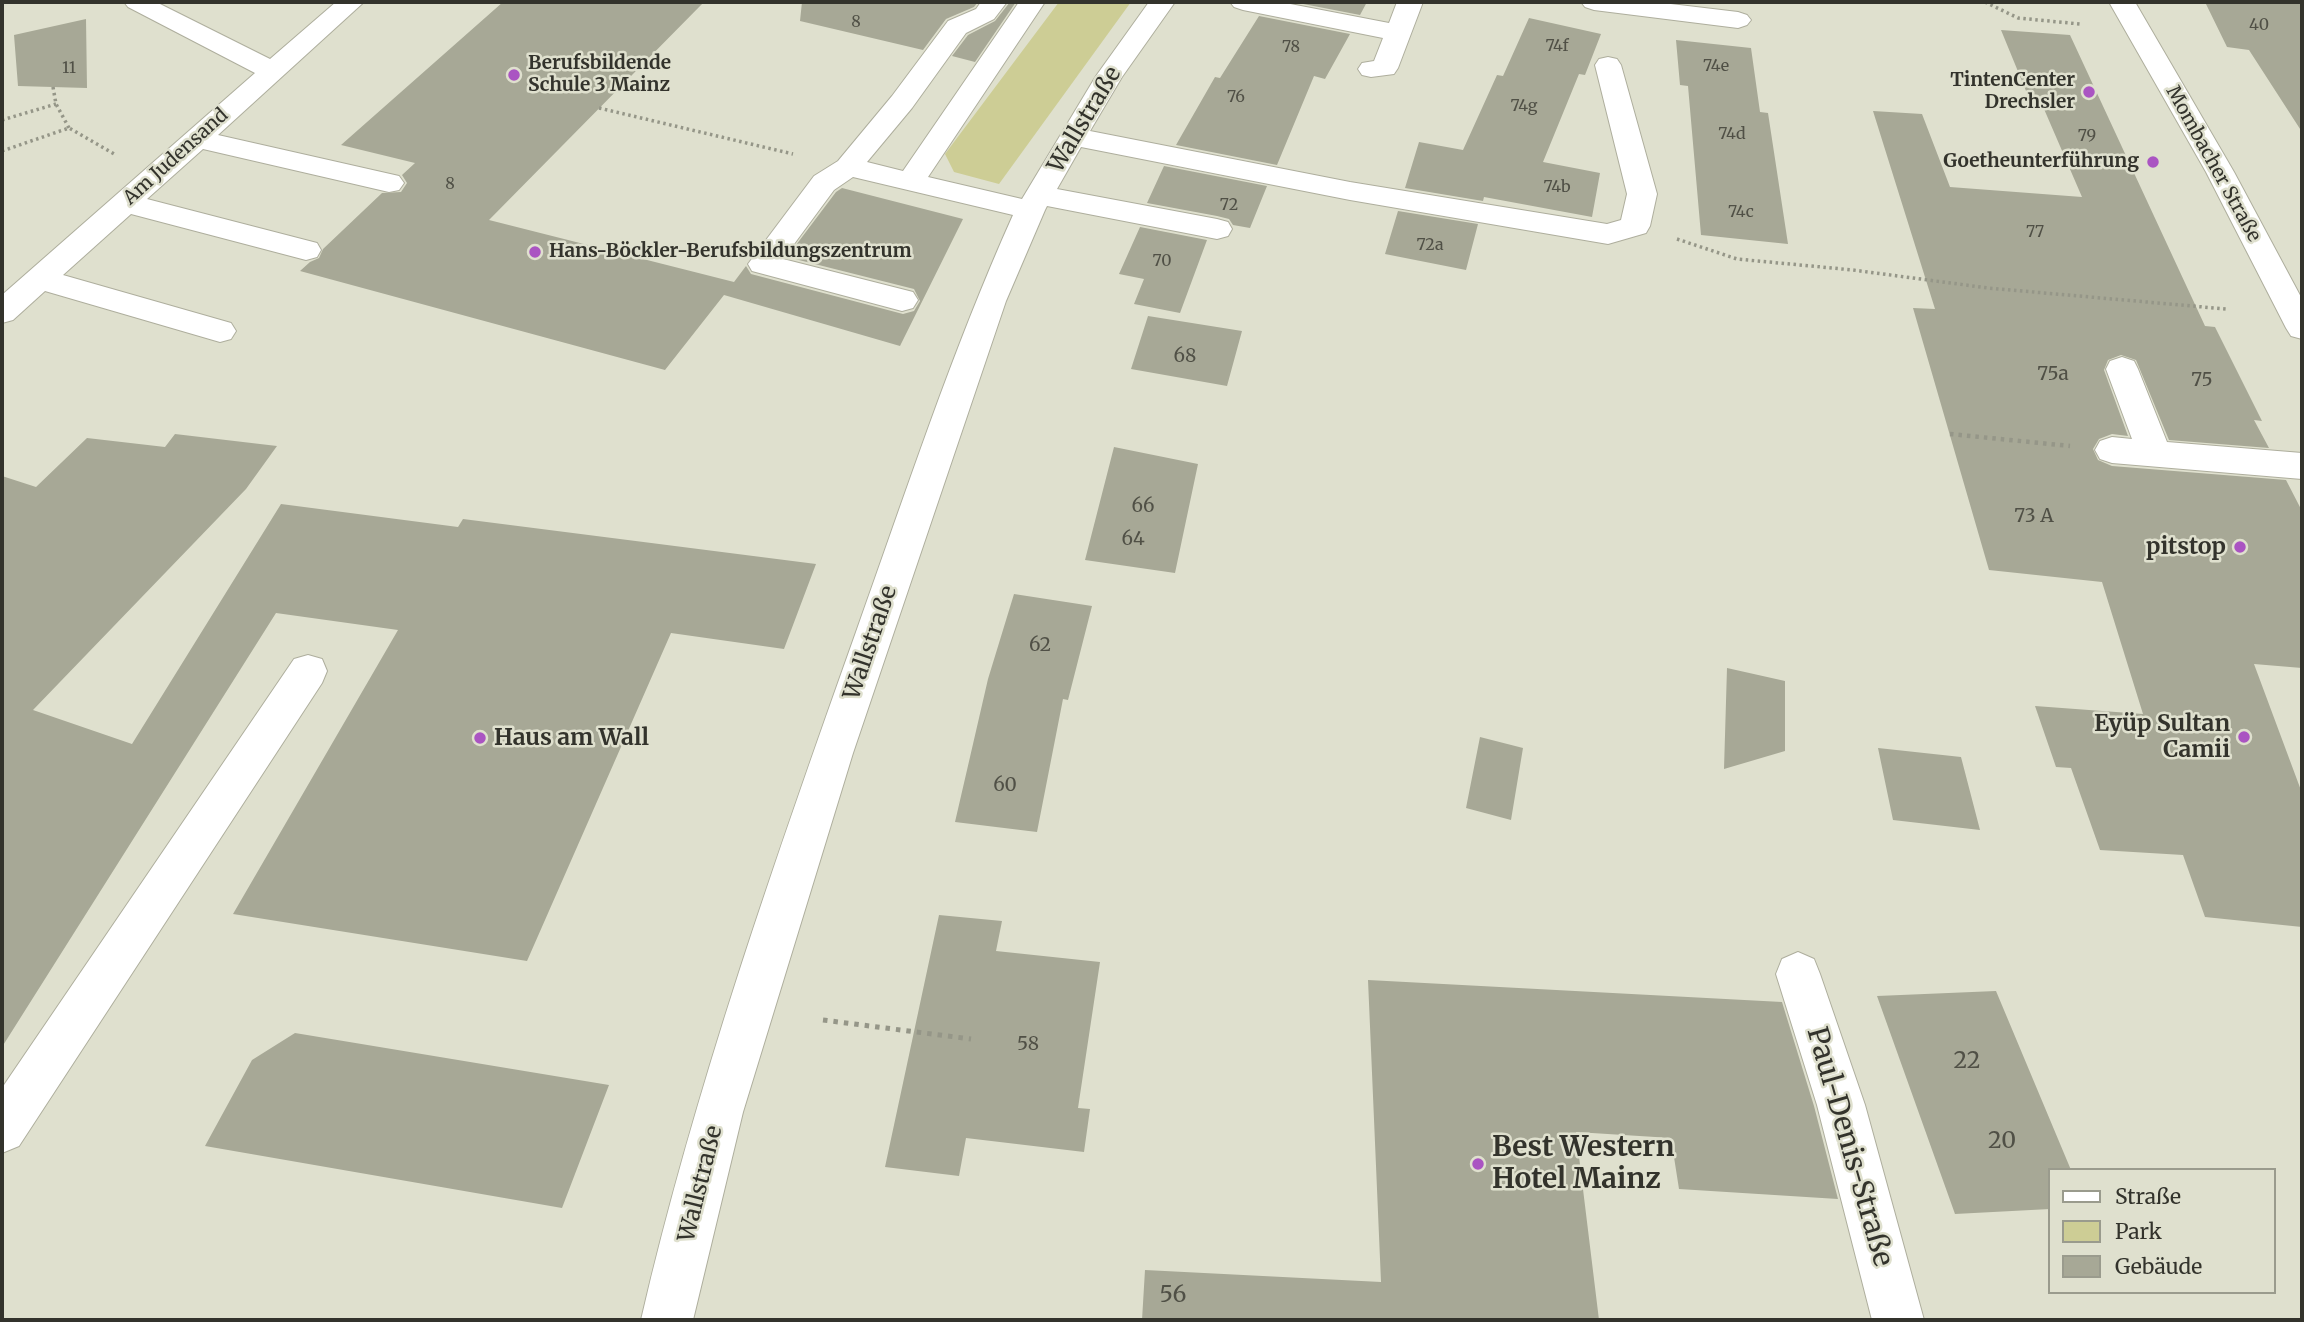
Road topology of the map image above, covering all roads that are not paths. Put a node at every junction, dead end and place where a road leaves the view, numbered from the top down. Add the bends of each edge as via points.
1 (138, 2) edge
2 (351, 2) edge
3 (994, 2) edge
4 (1010, 2) edge
5 (1032, 2) edge
6 (1162, 2) edge
7 (1243, 2) edge
8 (1410, 2) edge
9 (1594, 2) edge
10 (2122, 2) edge
11 (1738, 20) dead end
12 (1398, 33) junction
13 (1608, 65) dead end
14 (1371, 69) dead end
15 (273, 71) junction
16 (1075, 137) junction
17 (197, 139) junction
18 (848, 167) junction
19 (916, 174) junction
20 (389, 183) dead end
21 (1035, 202) junction
22 (125, 203) junction
23 (1217, 229) dead end
24 (306, 250) dead end
25 (40, 279) junction
26 (902, 300) dead end
27 (2, 313) edge
28 (2302, 328) edge
29 (220, 331) dead end
30 (2122, 369) dead end
31 (2112, 450) road end
32 (2155, 454) junction
33 (2302, 466) edge
34 (308, 671) dead end
35 (1798, 974) dead end
36 (2, 1129) edge
37 (667, 1320) edge
38 (1898, 1320) edge

1 - 15 street
2 - 15 street, Am Judensand
3 - 18 street via 985,13 957,27
4 - 19 street via 904,151
5 - 19 street
6 - 16 street, Wallstraße via 1109,76
7 - 12 street
8 - 12 street
9 - 11 street
10 - 28 street, Mombacher Straße via 2220,172
12 - 14 street via 1385,68
13 - 16 street via 1642,194 1636,226 1608,234 1350,191
15 - 17 street, Am Judensand
16 - 21 street, Wallstraße
17 - 20 street
17 - 22 street, Am Judensand
18 - 19 street
18 - 26 street via 824,183 763,264
19 - 21 street
21 - 23 street
21 - 37 street, Wallstraße via 990,301 833,753 719,1112
22 - 24 street
22 - 25 street, Am Judensand
25 - 27 street, Am Judensand
25 - 29 street
30 - 32 street
31 - 32 street
32 - 33 street
34 - 36 street
35 - 38 street, Paul-Denis-Straße via 1841,1105

